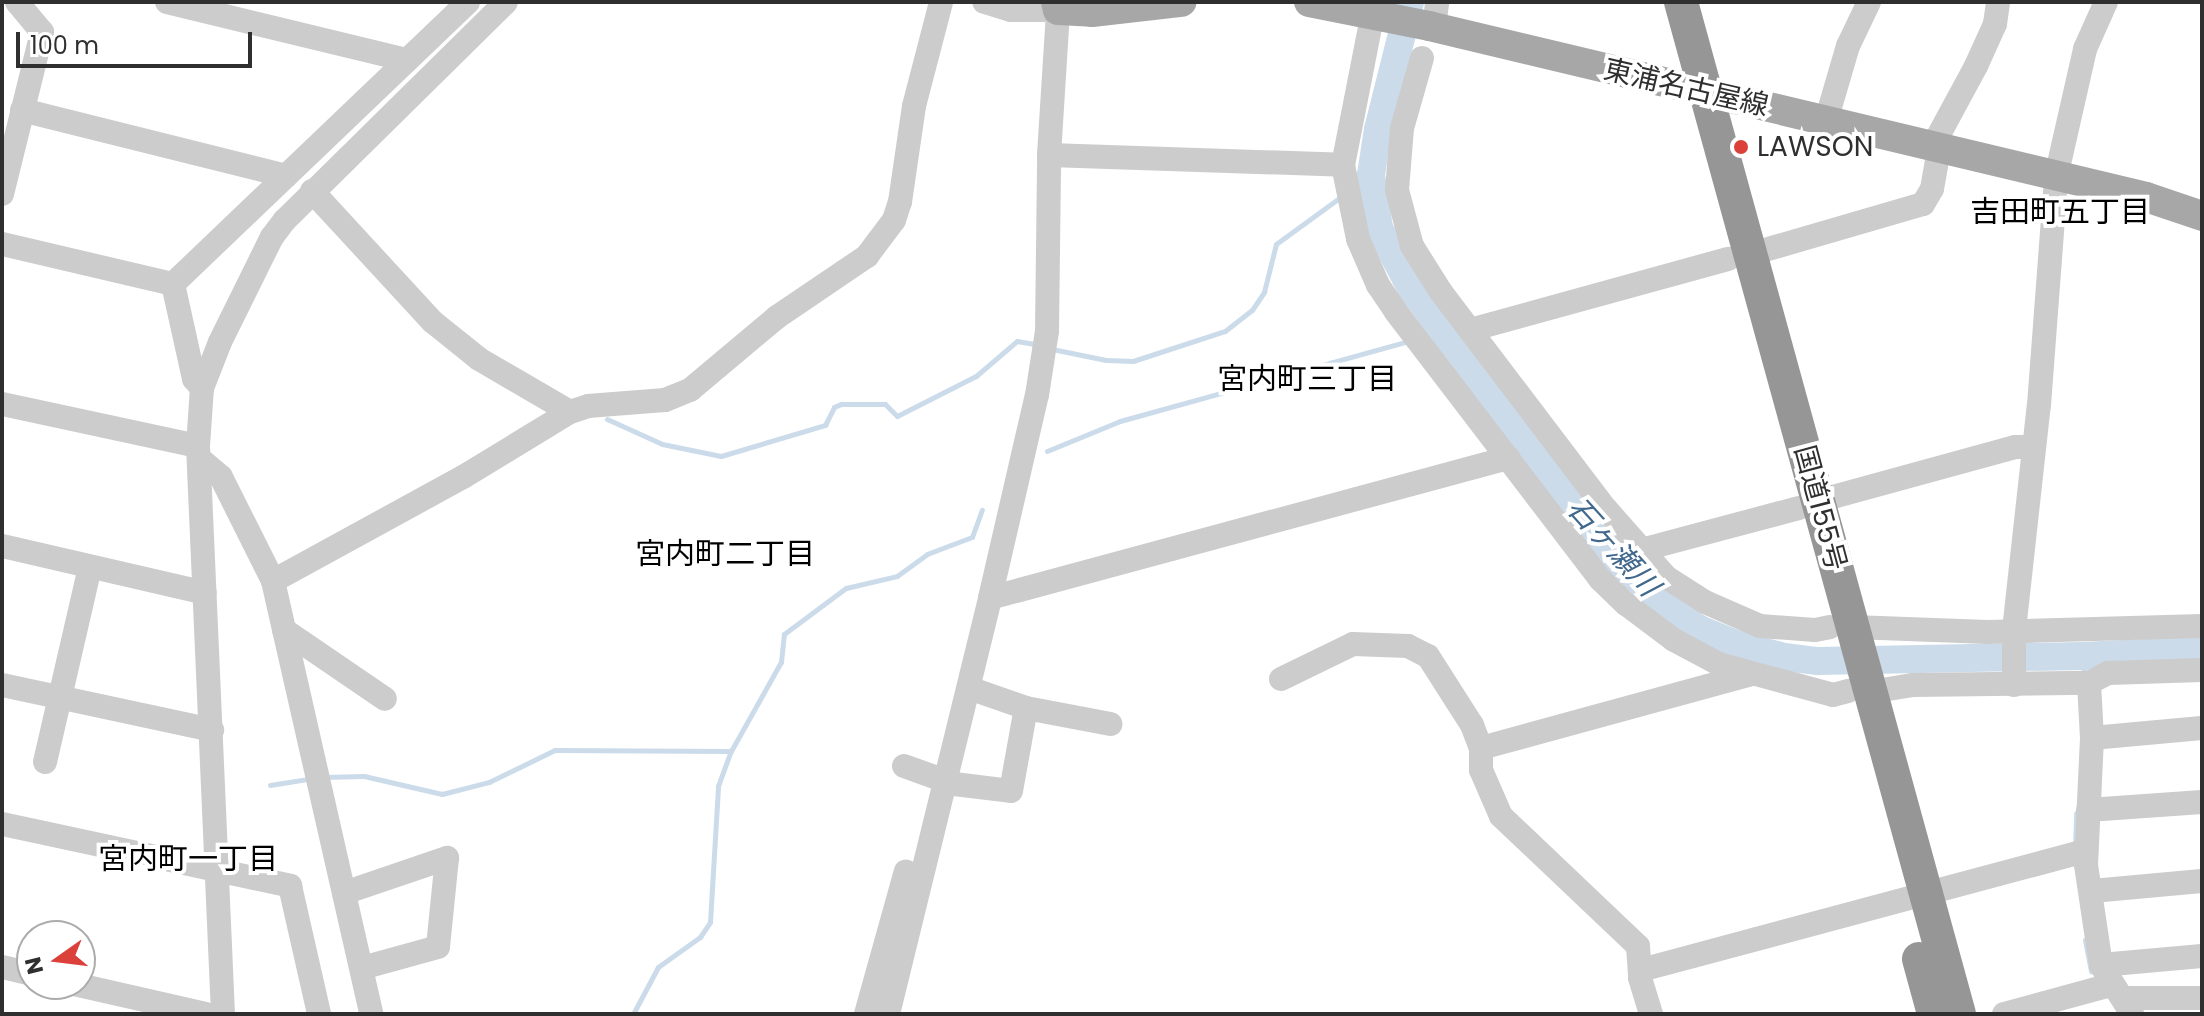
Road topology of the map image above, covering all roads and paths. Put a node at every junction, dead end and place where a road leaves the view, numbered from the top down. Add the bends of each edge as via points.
1 (17, 2) edge
2 (167, 2) edge
3 (468, 2) edge
4 (506, 2) edge
5 (941, 2) edge
6 (984, 2) edge
7 (1181, 2) edge
8 (1309, 2) edge
9 (1658, 2) edge
10 (1681, 2) edge
11 (1869, 2) edge
12 (1998, 2) edge
13 (2106, 2) edge
14 (1057, 6) edge
15 (1376, 10) edge
16 (1433, 19) edge
17 (1422, 58) dead end
18 (407, 60) junction
19 (1694, 90) junction
20 (22, 110) junction
21 (1826, 121) junction
22 (1937, 149) junction
23 (1049, 155) junction
24 (1343, 165) junction
25 (286, 176) junction
26 (2056, 177) junction
27 (312, 191) junction
28 (2, 194) edge
29 (2202, 216) edge
30 (2, 244) edge
31 (1739, 256) junction
32 (173, 284) junction
33 (1470, 330) junction
34 (202, 388) junction
35 (2, 404) edge
36 (570, 412) junction
37 (2034, 447) junction
38 (200, 453) junction
39 (1508, 458) junction
40 (1808, 505) junction
41 (2, 546) edge
42 (1641, 550) junction
43 (90, 567) junction
44 (273, 581) junction
45 (205, 593) junction
46 (990, 598) junction
47 (2202, 626) edge
48 (1842, 628) junction
49 (284, 630) junction
50 (2014, 630) junction
51 (2202, 670) edge
52 (1752, 674) junction
53 (1281, 679) dead end
54 (2089, 683) junction
55 (2, 685) edge
56 (2014, 685) junction
57 (969, 688) junction
58 (1858, 688) junction
59 (60, 697) junction
60 (385, 699) dead end
61 (1026, 708) junction
62 (1111, 724) dead end
63 (2202, 728) edge
64 (212, 730) junction
65 (2092, 738) junction
66 (1481, 748) junction
67 (45, 762) dead end
68 (904, 766) dead end
69 (945, 781) junction
70 (2202, 802) edge
71 (2088, 810) junction
72 (2, 824) edge
73 (929, 845) junction
74 (2086, 851) junction
75 (216, 870) junction
76 (2202, 881) edge
77 (2092, 891) junction
78 (344, 893) junction
79 (1914, 896) junction
80 (2202, 956) edge
81 (362, 968) junction
82 (1641, 970) junction
83 (96, 989) edge
84 (2117, 991) edge
85 (2202, 998) edge
86 (206, 1014) edge
87 (223, 1014) edge
88 (319, 1014) edge
89 (371, 1014) edge
90 (866, 1014) edge
91 (888, 1014) edge
92 (1651, 1014) edge
93 (1934, 1014) edge
94 (1959, 1014) edge
95 (2004, 1014) edge

1 - 20 street via 42,32
2 - 18 street
3 - 18 street
4 - 27 street
5 - 36 street via 914,106 900,202 874,248 681,395
6 - 14 street via 1011,10
7 - 14 main road via 1092,12
8 - 15 main road, 東浦名古屋線
9 - 19 highway, 国道155号
10 - 19 highway, 国道155号
11 - 21 street via 1848,46
12 - 22 street via 1995,24 1936,140
13 - 26 street via 2085,49
14 - 23 street
15 - 16 main road, 東浦名古屋線
15 - 24 street
16 - 19 main road, 東浦名古屋線
17 - 33 street via 1398,152 1399,210 1421,263
18 - 25 street
19 - 21 main road, 東浦名古屋線
19 - 31 highway, 国道155号
20 - 25 street
20 - 28 street
21 - 22 main road, 東浦名古屋線
22 - 26 main road, 東浦名古屋線
22 - 31 street via 1932,189 1923,204
23 - 24 street
23 - 46 street via 1047,331
24 - 39 street via 1358,239 1378,285
25 - 32 street
26 - 29 main road, 東浦名古屋線
26 - 37 street
27 - 34 street via 272,237
27 - 36 street via 433,322 479,359
30 - 32 street
31 - 33 street
31 - 40 highway, 国道155号
32 - 34 street via 194,379
33 - 42 street
34 - 38 street
35 - 38 street
36 - 44 street
37 - 40 street via 2015,447
37 - 50 street
38 - 44 street via 221,477
38 - 45 street
39 - 46 street
39 - 52 street via 1600,579 1626,604 1694,652
40 - 42 street
40 - 48 highway, 国道155号
41 - 43 street
42 - 48 street via 1678,585 1737,618 1760,626
43 - 45 street
43 - 59 street
44 - 49 street
45 - 64 street
46 - 57 street
47 - 50 street
48 - 50 street
48 - 58 highway, 国道155号
49 - 60 street
49 - 78 street
50 - 56 street
51 - 54 street via 2108,673
52 - 58 street via 1833,695
52 - 66 street
53 - 66 street via 1353,644 1420,650 1457,697
54 - 56 street
54 - 65 street
55 - 59 street
56 - 58 street
57 - 61 street
57 - 69 street
58 - 79 highway, 国道155号
59 - 64 street
59 - 67 street
61 - 62 street
61 - 69 street via 1011,791
63 - 65 street
64 - 75 street
65 - 71 street
66 - 82 street via 1481,770 1501,816 1633,938
68 - 69 street
69 - 73 street
70 - 71 street
71 - 74 street
72 - 75 street
73 - 90 street via 916,845 911,855
73 - 91 street
74 - 77 street
74 - 79 street
75 - 87 street
75 - 88 street via 290,886
76 - 77 street
77 - 84 street
78 - 81 street
78 - 81 street via 447,858 438,947
79 - 82 street
79 - 93 highway, 国道155号
79 - 94 highway, 国道155号
80 - 84 street
81 - 89 street
82 - 92 street
83 - 86 street
84 - 85 street
84 - 95 street

